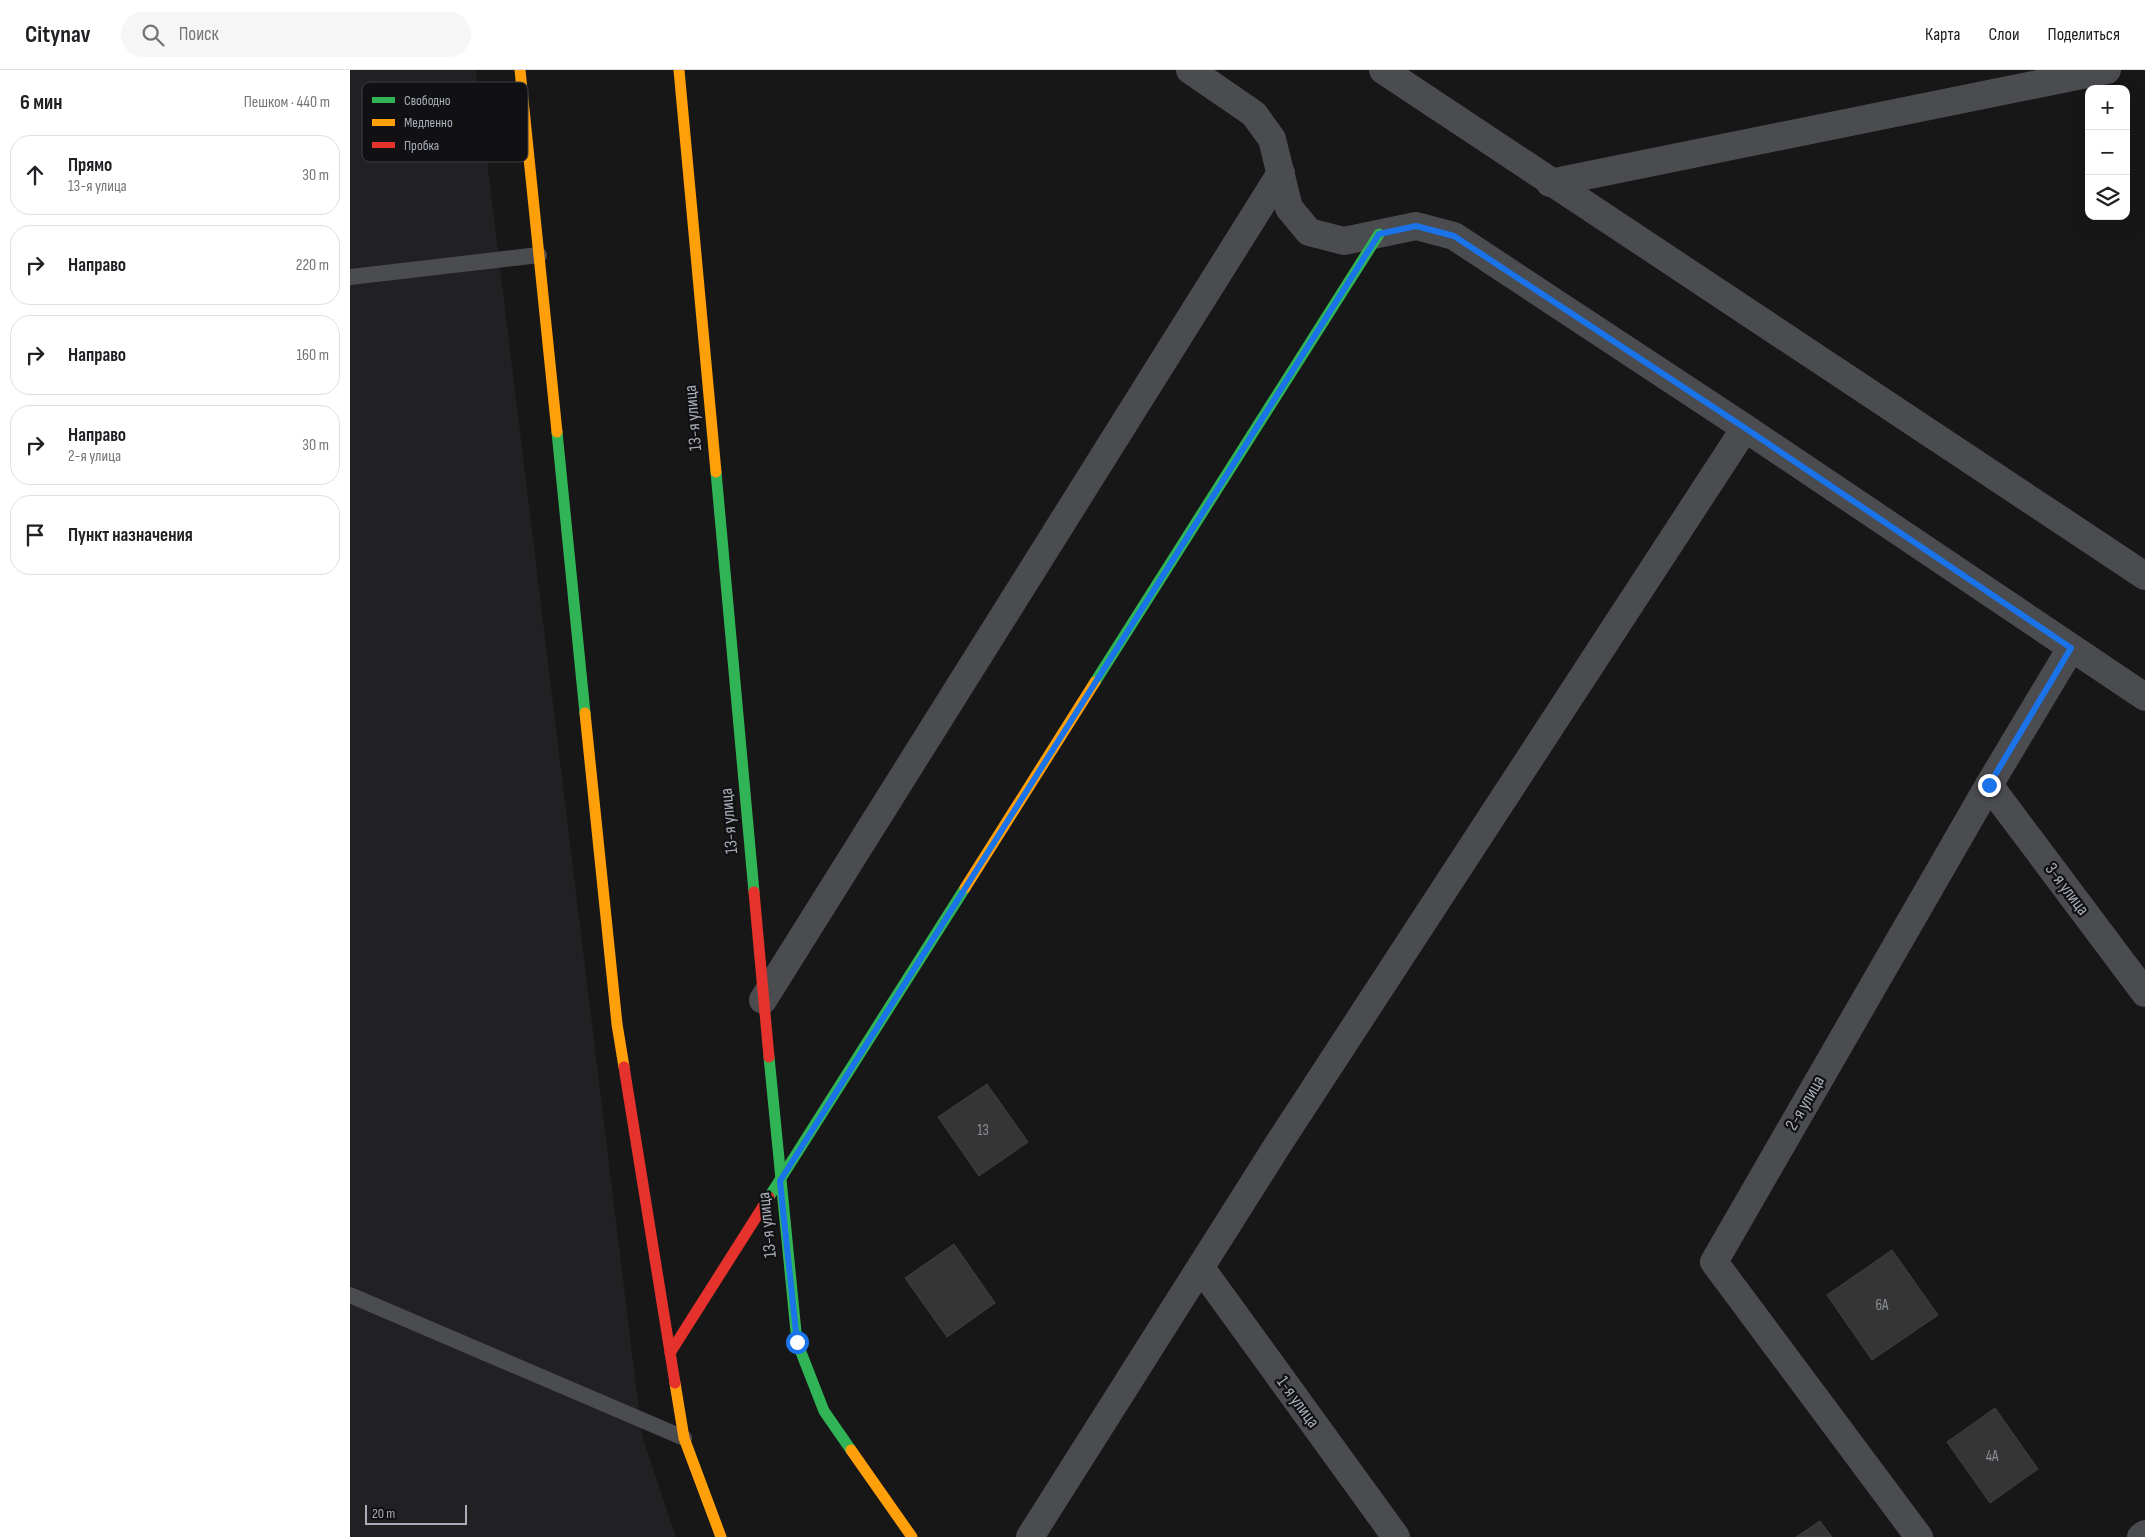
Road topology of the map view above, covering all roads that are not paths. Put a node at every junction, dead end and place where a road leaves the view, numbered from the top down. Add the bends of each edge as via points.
1 (679, 70) edge
2 (1190, 70) edge
3 (1383, 70) edge
4 (2107, 70) edge
5 (528, 148) edge
6 (1281, 172) junction
7 (1550, 183) junction
8 (1379, 234) junction
9 (539, 255) junction
10 (350, 277) edge
11 (1745, 428) junction
12 (2145, 576) edge
13 (2071, 648) junction
14 (2145, 697) edge
15 (1989, 785) junction
16 (2145, 993) edge
17 (763, 1000) junction
18 (780, 1181) junction
19 (1200, 1268) junction
20 (350, 1295) edge
21 (670, 1353) junction
22 (684, 1438) junction
23 (2145, 1534) edge
24 (721, 1537) edge
25 (912, 1537) edge
26 (1030, 1537) edge
27 (1396, 1537) edge
28 (1919, 1537) edge
29 (2141, 1537) edge

1 - 17 street, 13-я улица
2 - 6 street via 1254,114 1272,139
3 - 7 street
4 - 7 street
5 - 9 street
6 - 8 street via 1288,208 1309,232 1344,241
6 - 17 street
7 - 12 street
8 - 11 street via 1416,226 1454,236
8 - 18 street
9 - 10 lane
9 - 21 street via 617,1024
11 - 13 street
11 - 19 street
13 - 14 street
13 - 15 street, 2-я улица
15 - 16 street, 3-я улица
15 - 28 street, 2-я улица via 1714,1262
17 - 18 street, 13-я улица
18 - 21 street
18 - 25 street, 13-я улица via 797,1342 824,1411
19 - 26 street
19 - 27 street, 1-я улица
20 - 22 lane
21 - 22 street
22 - 24 street
23 - 29 street

